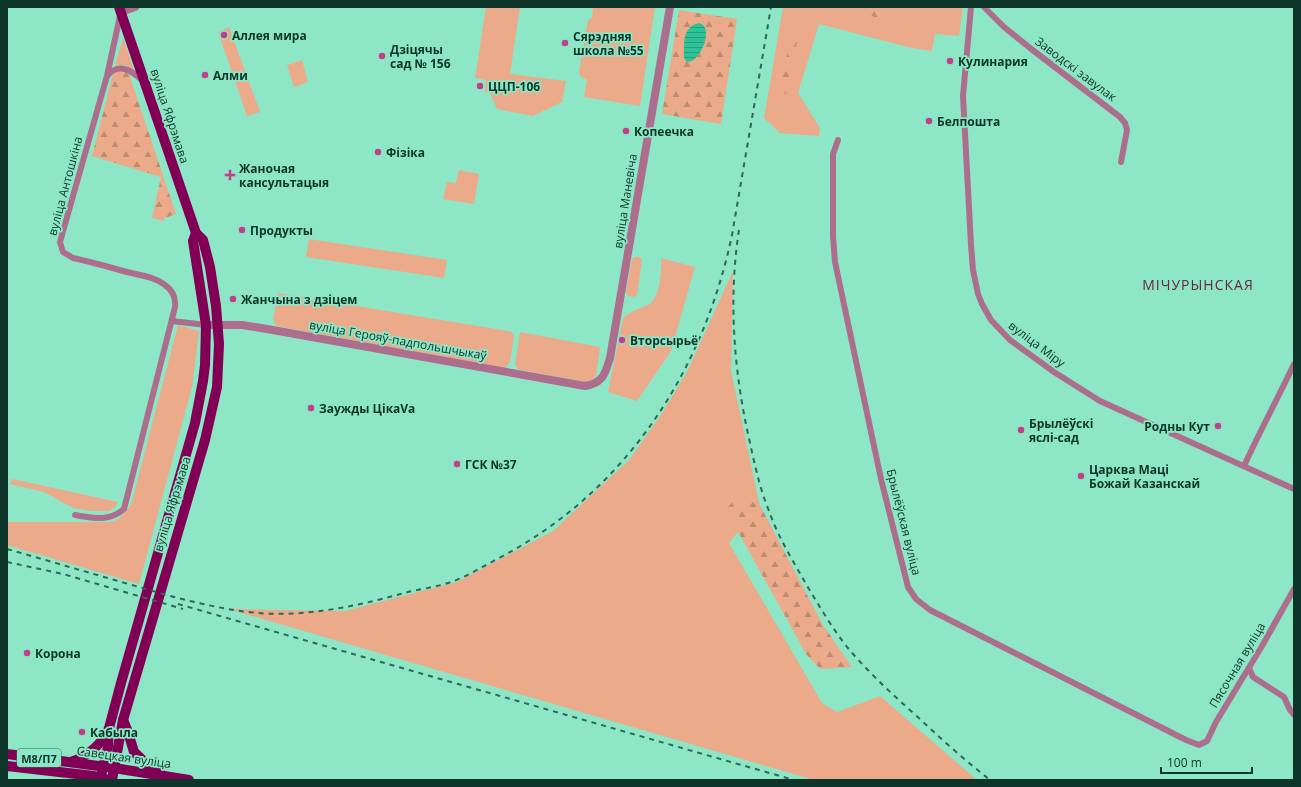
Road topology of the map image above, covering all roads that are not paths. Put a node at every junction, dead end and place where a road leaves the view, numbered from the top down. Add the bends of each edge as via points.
1 (135, 7) edge
2 (670, 7) edge
3 (971, 7) edge
4 (984, 7) edge
5 (120, 10) edge
6 (107, 76) junction
7 (146, 83) junction
8 (838, 140) dead end
9 (1121, 162) dead end
10 (196, 233) junction
11 (172, 321) junction
12 (217, 324) junction
13 (206, 325) junction
14 (1294, 364) edge
15 (585, 386) joint
16 (1244, 466) junction
17 (1294, 489) edge
18 (75, 515) dead end
19 (1294, 589) edge
20 (135, 635) junction
21 (146, 638) junction
22 (1249, 668) junction
23 (1294, 715) edge
24 (123, 720) junction
25 (109, 728) junction
26 (1194, 744) joint
27 (7, 754) edge
28 (71, 762) junction
29 (7, 766) edge
30 (103, 766) junction
31 (114, 768) junction
32 (50, 770) junction
33 (172, 777) junction
34 (106, 779) edge
35 (66, 780) edge
36 (189, 780) edge

1 - 5 street
2 - 15 street, вуліца Маневіча via 610,358 603,376 593,385
3 - 16 street, вуліца Міру via 963,121 973,270 978,294 985,310 998,329 1010,340 1100,401
4 - 9 street, Заводскі завулак via 1004,27 1125,123
5 - 6 street, вуліца Антошкіна
5 - 7 main road, вуліца Яфрэмава
6 - 7 street via 114,69 124,68
6 - 11 street, вуліца Антошкіна via 60,242 62,249 73,258 152,278 164,284 176,301
7 - 10 main road, вуліца Яфрэмава
8 - 26 street, Брылёўская вуліца via 833,154 835,262 908,587 930,610
10 - 12 main road, вуліца Яфрэмава via 203,240 210,266
10 - 13 main road, вуліца Яфрэмава via 193,241
11 - 13 street
11 - 18 street, вуліца Антошкіна via 124,509 106,519
12 - 13 street, вуліца Герояў-падпольшчыкаў
12 - 15 street, вуліца Герояў-падпольшчыкаў via 267,329
12 - 21 main road, вуліца Яфрэмава via 219,365 213,404
13 - 20 main road, вуліца Яфрэмава via 205,366 195,423
14 - 16 street
16 - 17 street, вуліца Міру
19 - 22 street, Пясочная вуліца
20 - 21 main road via 142,633
20 - 25 main road, вуліца Яфрэмава
21 - 24 main road, вуліца Яфрэмава
22 - 23 street via 1253,677 1284,697
22 - 26 street, Пясочная вуліца via 1207,741
24 - 31 main road, вуліца Яфрэмава
24 - 33 main road via 134,752 151,768
25 - 28 main road via 94,749
25 - 30 main road, вуліца Яфрэмава
27 - 28 main road, Савецкая вуліца / М8/П7
28 - 30 main road, Савецкая вуліца / М8/П7
29 - 32 main road, Савецкая вуліца / М8/П7
30 - 31 main road, Савецкая вуліца / М8/П7
30 - 34 main road, вуліца Яфрэмава
31 - 33 main road, Савецкая вуліца / М8/П7
31 - 34 main road, вуліца Яфрэмава
32 - 34 main road, Савецкая вуліца / М8/П7
32 - 35 main road
33 - 36 main road, Савецкая вуліца / М8/П7

